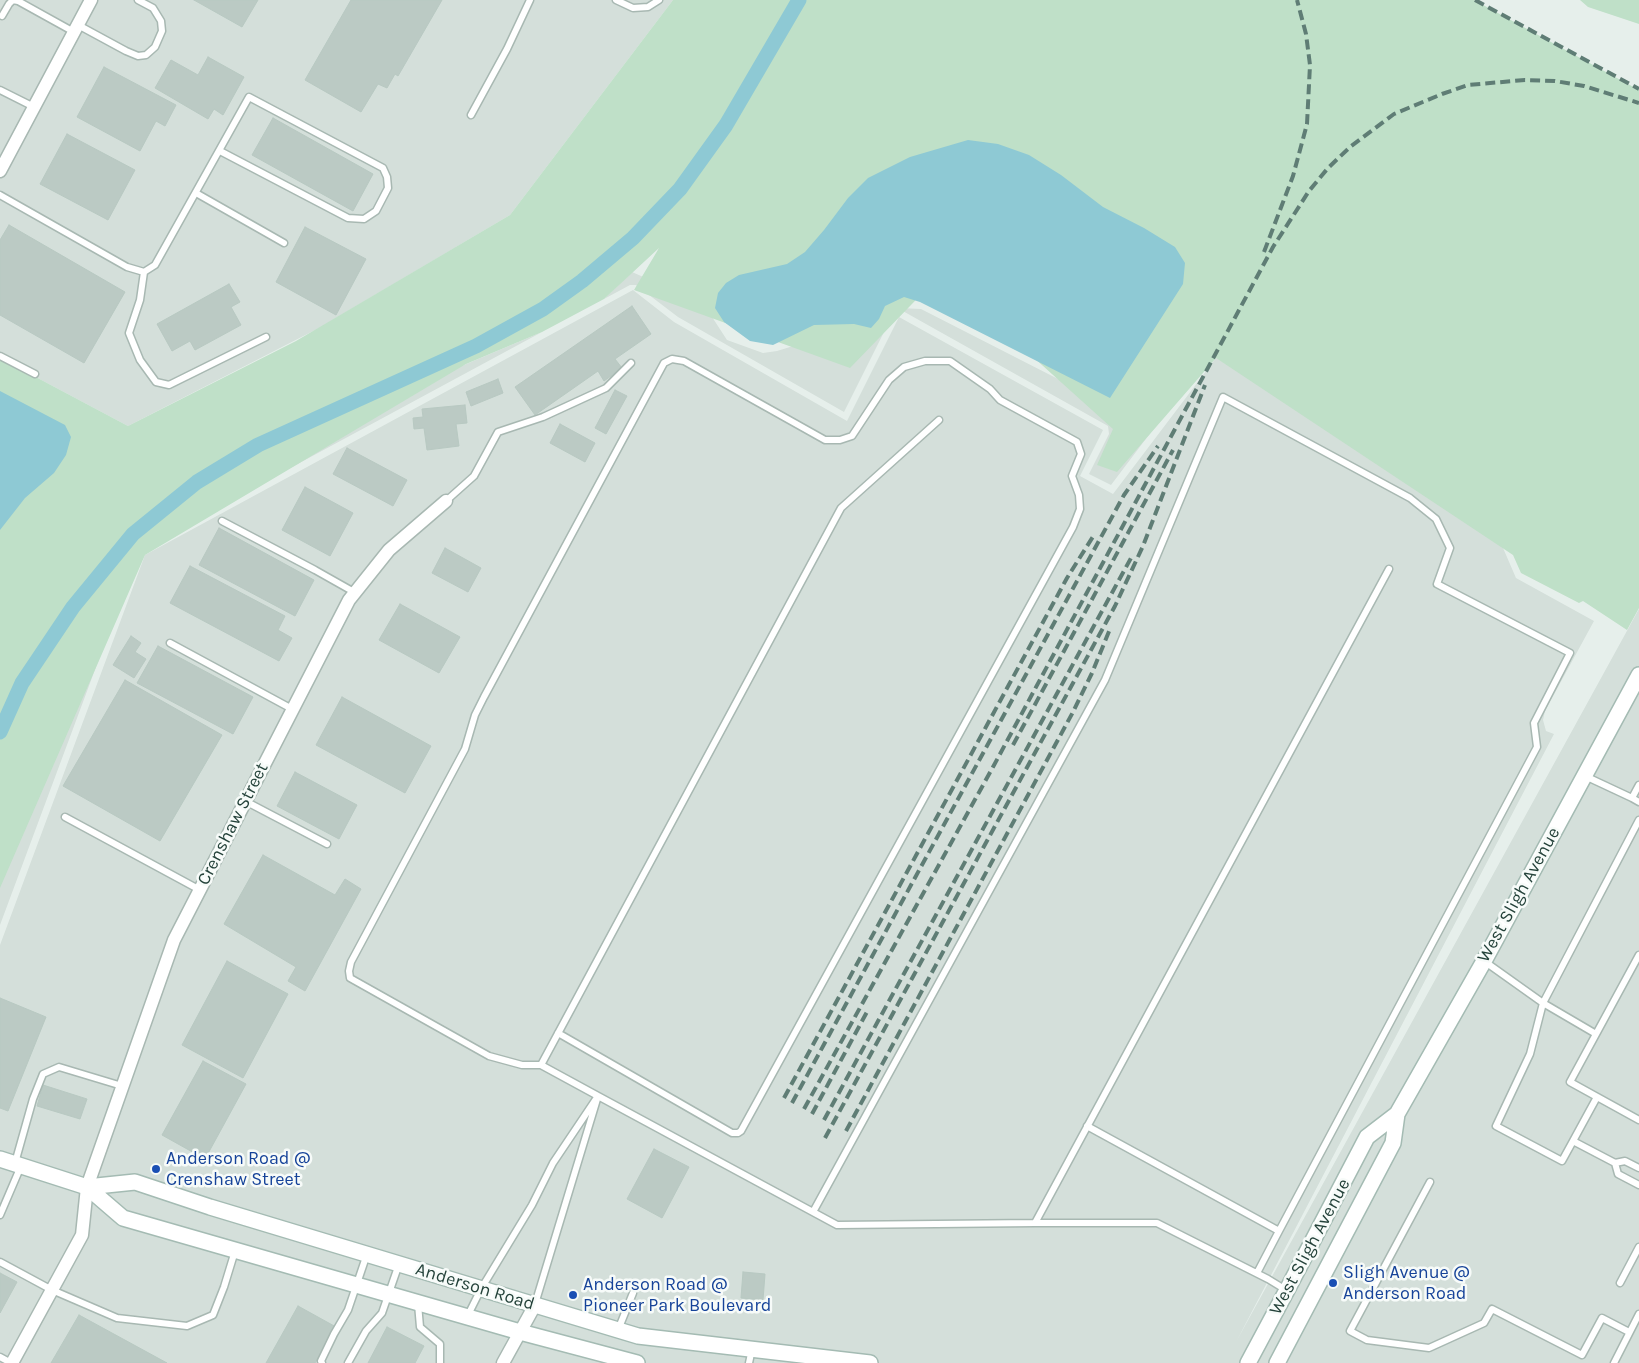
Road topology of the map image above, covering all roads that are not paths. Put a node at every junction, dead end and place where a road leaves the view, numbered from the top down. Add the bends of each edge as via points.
1 (91, 0) edge
2 (138, 0) edge
3 (530, 0) edge
4 (616, 0) edge
5 (659, 0) edge
6 (2, 16) dead end
7 (76, 28) junction
8 (0, 90) edge
9 (34, 106) junction
10 (471, 115) dead end
11 (220, 151) junction
12 (0, 171) edge
13 (196, 193) junction
14 (0, 195) edge
15 (284, 243) dead end
16 (144, 272) junction
17 (266, 336) dead end
18 (0, 356) edge
19 (631, 362) dead end
20 (35, 374) dead end
21 (938, 420) dead end
22 (446, 501) joint
23 (222, 520) dead end
24 (1389, 570) dead end
25 (354, 592) junction
26 (170, 643) dead end
27 (1639, 675) edge
28 (292, 709) junction
29 (1584, 776) junction
30 (1639, 785) edge
31 (1632, 798) junction
32 (245, 801) junction
33 (1639, 802) edge
34 (65, 817) dead end
35 (1639, 820) edge
36 (327, 844) dead end
37 (200, 890) junction
38 (1639, 955) edge
39 (1484, 961) junction
40 (1543, 1003) junction
41 (558, 1033) junction
42 (1596, 1034) junction
43 (541, 1065) junction
44 (122, 1086) junction
45 (598, 1096) junction
46 (1597, 1097) junction
47 (1397, 1114) junction
48 (1639, 1120) edge
49 (1087, 1126) junction
50 (1573, 1140) junction
51 (0, 1159) edge
52 (1615, 1163) junction
53 (18, 1165) junction
54 (1639, 1168) edge
55 (1430, 1182) dead end
56 (1639, 1185) edge
57 (87, 1187) junction
58 (813, 1212) junction
59 (0, 1215) edge
60 (1035, 1223) junction
61 (1279, 1231) junction
62 (1639, 1248) edge
63 (235, 1250) junction
64 (367, 1254) junction
65 (0, 1262) edge
66 (399, 1264) junction
67 (1257, 1273) junction
68 (1620, 1282) dead end
69 (357, 1285) junction
70 (481, 1289) junction
71 (52, 1290) junction
72 (1288, 1290) junction
73 (633, 1293) dead end
74 (389, 1295) junction
75 (418, 1303) junction
76 (535, 1305) junction
77 (1639, 1314) edge
78 (467, 1317) junction
79 (618, 1330) junction
80 (520, 1332) junction
81 (1630, 1332) junction
82 (750, 1356) edge
83 (0, 1357) edge
84 (800, 1359) edge
85 (11, 1363) edge
86 (322, 1363) edge
87 (348, 1363) edge
88 (440, 1363) edge
89 (503, 1363) edge
90 (637, 1363) edge
91 (870, 1363) edge
92 (1248, 1363) edge
93 (1278, 1363) edge
94 (1614, 1363) edge

1 - 7 street
2 - 7 lane via 153,8 161,20 162,32 155,47 146,55 138,56
3 - 10 lane
4 - 5 lane via 633,8 648,7
6 - 7 lane via 13,0
7 - 9 street
8 - 9 lane
9 - 12 street
11 - 11 lane via 249,97 383,168 388,188 376,212 364,219 348,218
11 - 13 lane
13 - 15 lane
13 - 16 lane via 155,265
14 - 16 lane via 127,267
16 - 17 lane via 140,300 129,333 140,360 156,382 169,385
18 - 20 lane
19 - 22 lane via 606,388 543,417 498,432 474,476
21 - 41 lane via 841,508
22 - 25 street, Crenshaw Street via 389,550
23 - 25 lane
24 - 49 lane
25 - 28 street, Crenshaw Street
26 - 28 lane
27 - 29 main road, West Sligh Avenue
28 - 32 street, Crenshaw Street
29 - 31 lane
29 - 39 main road, West Sligh Avenue
30 - 31 lane
31 - 33 lane
32 - 36 lane
32 - 37 street, Crenshaw Street
34 - 37 lane
35 - 40 lane
37 - 44 street, Crenshaw Street via 174,940
38 - 42 lane
39 - 40 lane
39 - 47 main road, West Sligh Avenue
40 - 42 lane
40 - 50 lane via 1530,1054 1496,1126 1562,1161
41 - 43 lane
41 - 43 lane via 732,1133 742,1131 1073,527 1080,509 1072,476 1081,454 1077,442 1000,400 990,389 950,361 925,360 904,367 888,380 852,436 840,440 825,440 684,362 672,359 664,363 484,697 465,749 348,971 350,978 490,1056 522,1065
42 - 46 lane via 1570,1082
43 - 45 lane
44 - 53 lane via 59,1067 43,1074 33,1099
44 - 57 street, Crenshaw Street
45 - 58 lane
45 - 70 lane via 553,1163 532,1205
45 - 76 lane
46 - 48 lane
46 - 50 lane
47 - 72 main road, West Sligh Avenue via 1367,1137
47 - 93 main road, West Sligh Avenue via 1393,1143
49 - 60 lane
49 - 61 lane
50 - 52 lane
51 - 53 main road, Anderson Road
52 - 54 lane via 1625,1161
52 - 56 lane via 1618,1174
53 - 57 main road, Anderson Road
53 - 59 lane
55 - 81 lane via 1350,1331 1367,1340 1429,1348 1484,1324 1492,1309 1582,1355 1602,1318
57 - 63 main road, Anderson Road via 123,1218
57 - 64 main road, Anderson Road via 135,1182
57 - 71 street, Crenshaw Street via 82,1235
58 - 60 lane via 837,1225
58 - 61 lane via 1105,680 1223,397 1410,498 1436,519 1450,548 1437,584 1570,653 1534,723 1537,748
60 - 67 lane via 1157,1223
61 - 67 lane
62 - 68 lane
63 - 69 main road, Anderson Road
63 - 71 lane via 213,1314 187,1326 117,1318
64 - 66 main road, Anderson Road
64 - 69 lane
65 - 71 lane
66 - 70 main road, Anderson Road
66 - 74 lane
67 - 72 lane
69 - 74 main road, Anderson Road
69 - 86 lane
70 - 76 main road, Anderson Road
70 - 78 lane
71 - 85 street, Crenshaw Street
72 - 92 main road, West Sligh Avenue
73 - 79 lane
74 - 75 main road, Anderson Road
74 - 87 lane via 382,1313 366,1331
75 - 78 main road, Anderson Road
75 - 88 lane via 420,1327 440,1344
76 - 79 main road, Anderson Road
76 - 80 street
77 - 81 lane
78 - 80 main road, Anderson Road
79 - 82 main road, Anderson Road
80 - 89 street
80 - 90 main road, Anderson Road
81 - 94 lane
82 - 84 main road, Anderson Road
83 - 85 lane
84 - 91 main road, Anderson Road

